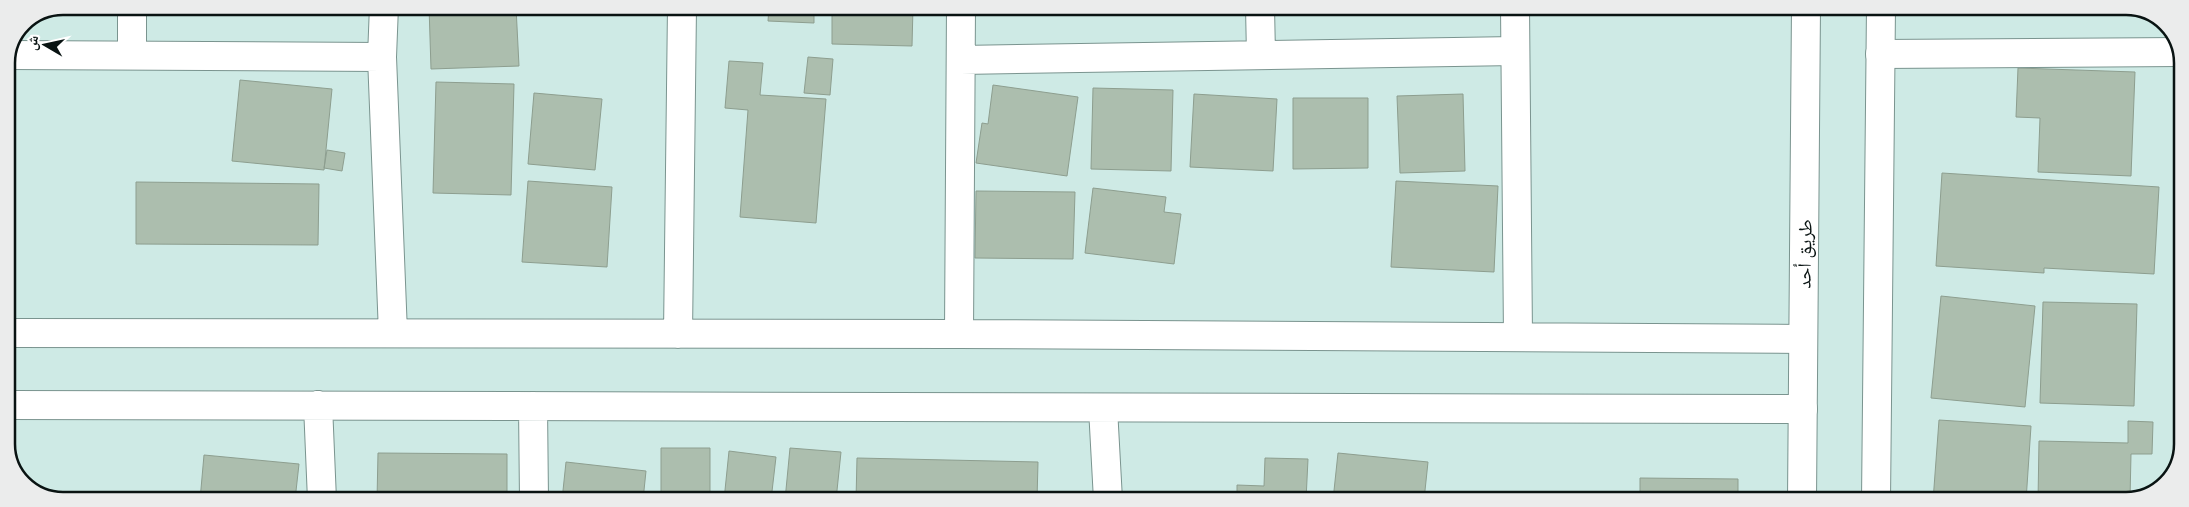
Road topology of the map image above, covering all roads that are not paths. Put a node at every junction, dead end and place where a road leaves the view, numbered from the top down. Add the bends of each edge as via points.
1 (132, 15) edge
2 (384, 15) edge
3 (682, 15) edge
4 (961, 15) edge
5 (1260, 15) edge
6 (1515, 15) edge
7 (1806, 15) edge
8 (1881, 15) edge
9 (1515, 51) junction
10 (2172, 52) edge
11 (1880, 54) junction
12 (16, 55) edge
13 (132, 55) junction
14 (1262, 55) junction
15 (382, 57) junction
16 (961, 60) junction
17 (15, 333) edge
18 (393, 333) junction
19 (678, 334) junction
20 (959, 334) junction
21 (1518, 337) junction
22 (1803, 339) junction
23 (15, 405) edge
24 (318, 405) junction
25 (533, 406) junction
26 (1103, 408) junction
27 (1802, 410) junction
28 (322, 492) edge
29 (534, 492) edge
30 (1108, 492) edge
31 (1802, 492) edge
32 (1876, 492) edge

1 - 13 street
2 - 15 street
3 - 19 street
4 - 16 street
5 - 14 street
6 - 9 street
7 - 22 street, طريق أحد
8 - 11 street
9 - 14 street
9 - 21 street
10 - 11 street
11 - 32 street
12 - 13 street
13 - 15 street
14 - 16 street
15 - 18 street
16 - 20 street
17 - 18 street
18 - 19 street
19 - 20 street
20 - 21 street
21 - 22 street
22 - 27 street, طريق أحد
23 - 24 street
24 - 25 street
24 - 28 street
25 - 26 street
25 - 29 street
26 - 27 street
26 - 30 street
27 - 31 street, طريق أحد

